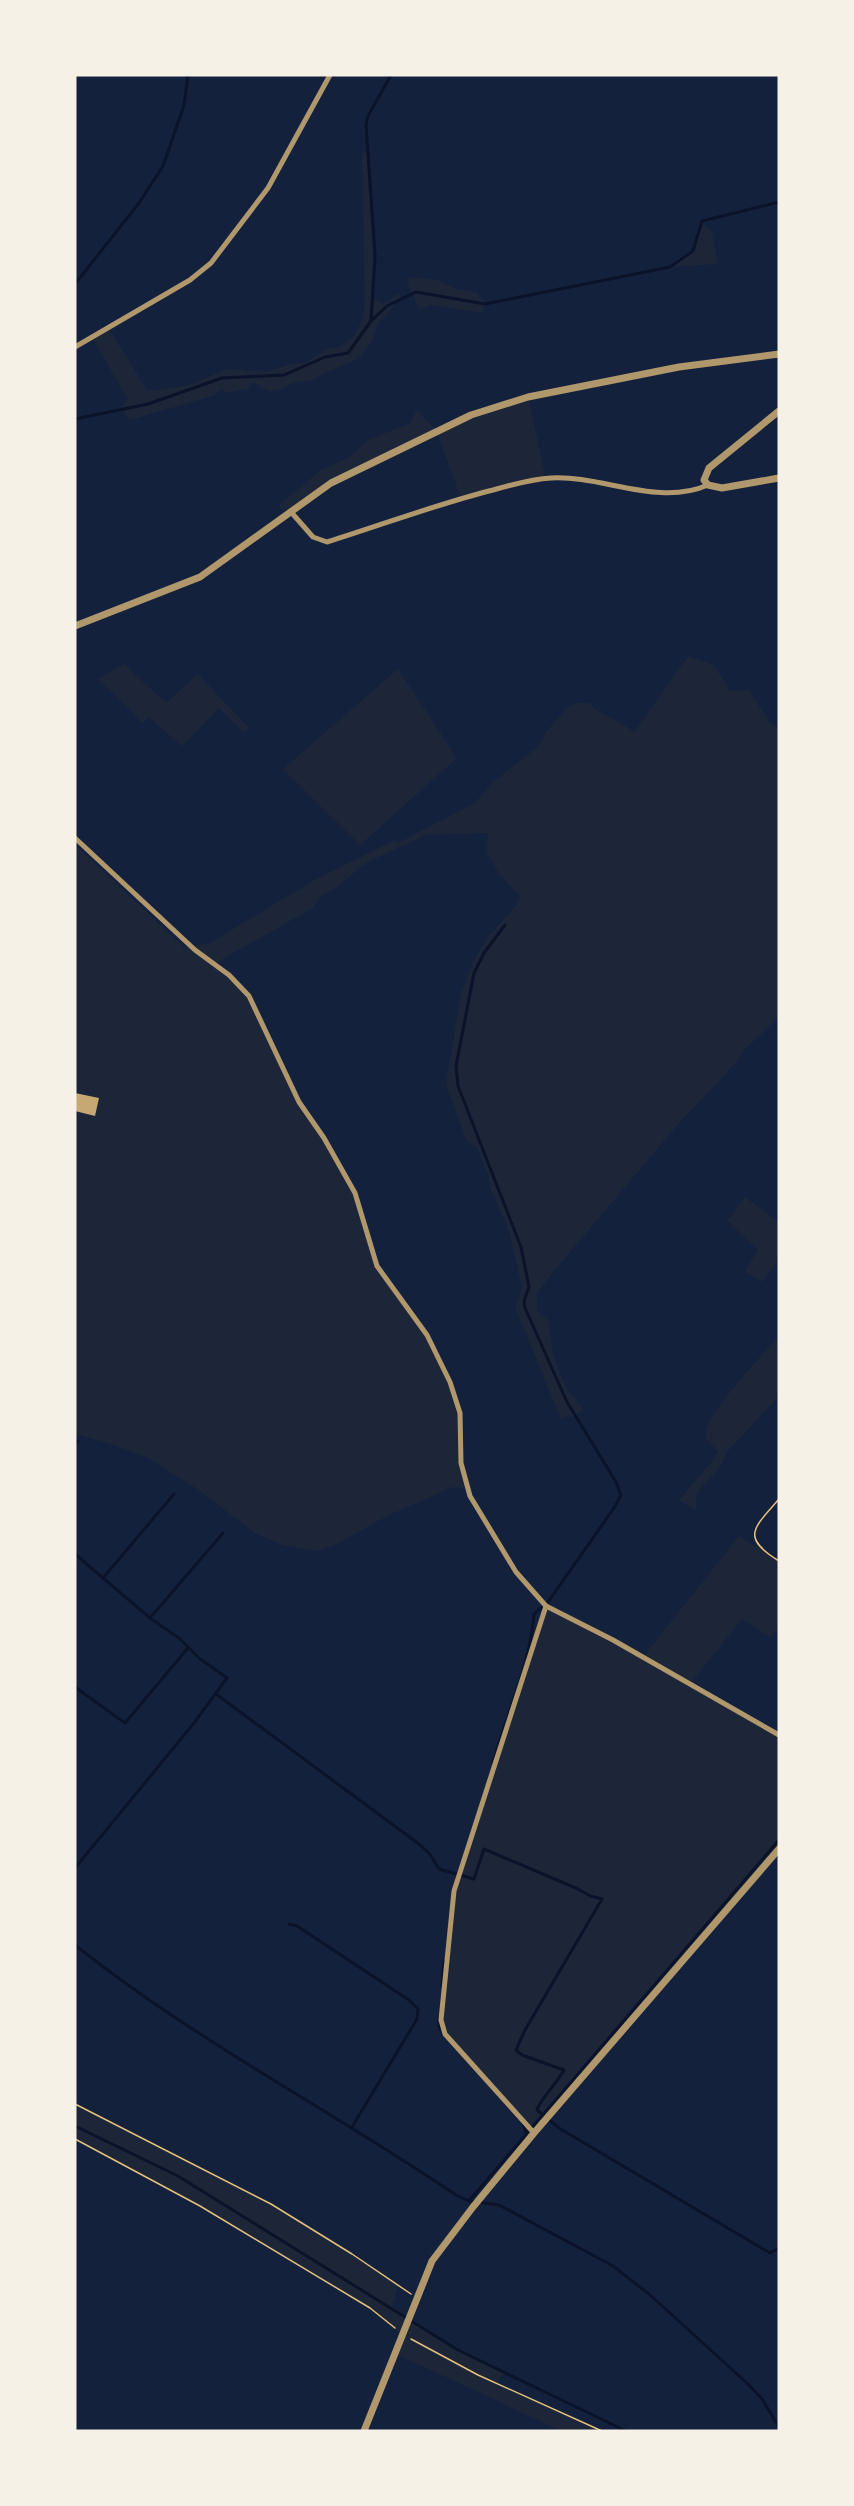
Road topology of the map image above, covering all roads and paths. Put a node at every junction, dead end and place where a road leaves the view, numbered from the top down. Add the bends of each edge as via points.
1 (330, 75) edge
2 (75, 347) edge
3 (779, 354) edge
4 (779, 411) edge
5 (779, 478) edge
6 (708, 485) junction
7 (291, 512) junction
8 (75, 626) edge
9 (75, 838) edge
10 (779, 1499) edge
11 (779, 1561) edge
12 (546, 1606) junction
13 (779, 1735) edge
14 (779, 1849) edge
15 (75, 2104) edge
16 (534, 2133) junction
17 (75, 2139) edge
18 (417, 2297) junction
19 (403, 2332) junction
20 (364, 2431) edge
21 (602, 2431) edge

1 - 2 street via 268,189 211,263
3 - 7 street via 678,367 519,399 471,415 331,483
4 - 6 street via 709,468 704,480
5 - 6 street via 722,488
6 - 7 street via 678,493 550,478 461,498 327,542 313,537
7 - 8 street via 200,577
9 - 12 street via 249,996 299,1102 355,1193 377,1266 427,1335 450,1382 460,1413 460,1463 470,1496 516,1572
10 - 11 path via 759,1522 754,1537 756,1545
12 - 13 street
12 - 16 street via 454,1891 441,2020 445,2034
14 - 16 street
15 - 18 path via 271,2204
16 - 18 street via 432,2260
17 - 19 path via 200,2206
18 - 19 street
19 - 20 street
19 - 21 path via 478,2375

